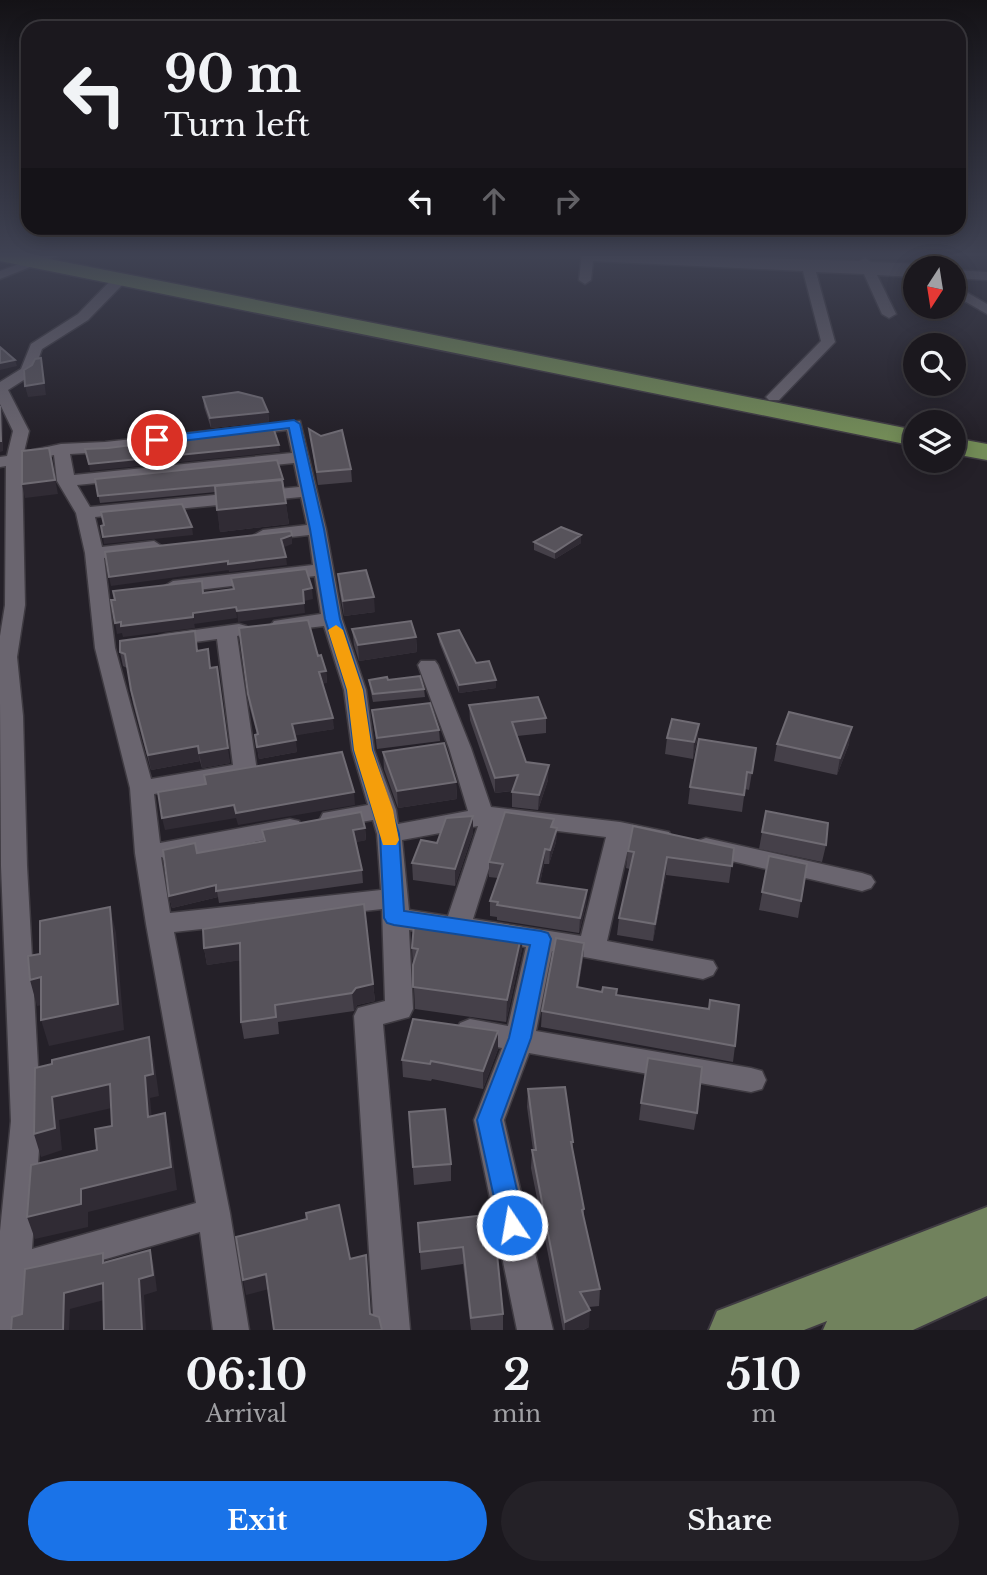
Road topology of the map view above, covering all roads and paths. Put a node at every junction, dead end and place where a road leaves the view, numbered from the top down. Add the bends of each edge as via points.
1 (85, 315) edge
2 (300, 315) edge
3 (355, 315) edge
4 (821, 315) edge
5 (0, 389) edge
6 (774, 397) junction
7 (903, 422) edge
8 (966, 434) edge
9 (903, 436) edge
10 (987, 438) edge
11 (966, 448) edge
12 (61, 449) junction
13 (987, 452) edge
14 (301, 457) junction
15 (7, 461) edge
16 (66, 481) junction
17 (307, 491) junction
18 (85, 513) junction
19 (317, 529) junction
20 (238, 538) edge
21 (173, 545) edge
22 (94, 553) junction
23 (7, 563) edge
24 (324, 569) junction
25 (151, 590) edge
26 (332, 619) junction
27 (226, 632) junction
28 (146, 642) edge
29 (4, 657) edge
30 (428, 665) dead end
31 (442, 704) junction
32 (418, 707) edge
33 (6, 717) edge
34 (460, 748) junction
35 (433, 751) edge
36 (337, 755) edge
37 (365, 755) junction
38 (394, 757) edge
39 (271, 767) edge
40 (245, 771) junction
41 (142, 788) junction
42 (6, 799) edge
43 (488, 816) junction
44 (386, 822) junction
45 (620, 830) junction
46 (148, 853) junction
47 (7, 867) edge
48 (862, 882) dead end
49 (395, 908) junction
50 (159, 924) junction
51 (458, 925) junction
52 (541, 939) junction
53 (591, 950) junction
54 (9, 962) edge
55 (702, 968) dead end
56 (368, 1016) junction
57 (520, 1038) junction
58 (751, 1080) dead end
59 (214, 1213) junction
60 (987, 1231) edge
61 (987, 1269) edge
62 (8, 1278) edge
63 (8, 1330) edge
64 (232, 1330) edge
65 (392, 1330) edge
66 (535, 1330) edge
67 (737, 1330) edge
68 (851, 1330) edge

1 - 5 street via 36,347 28,371
2 - 9 highway
3 - 6 highway
4 - 6 street via 828,342
5 - 15 street via 21,430
6 - 7 highway
8 - 10 highway
11 - 13 highway
12 - 14 street via 294,424
12 - 15 street
12 - 16 street
14 - 16 street
14 - 17 street
15 - 23 street via 16,544
16 - 18 street
17 - 18 street
17 - 19 street
18 - 22 street
19 - 20 street
19 - 24 street
21 - 22 street
22 - 41 street
23 - 29 street via 15,605
24 - 25 street
24 - 26 street
26 - 27 street
26 - 37 street via 355,690 370,712
27 - 28 street
27 - 40 street
29 - 33 street
30 - 31 street
31 - 32 street
31 - 34 street
33 - 42 street
34 - 35 street
34 - 43 street
36 - 37 street
37 - 38 street
37 - 44 street
39 - 40 street
40 - 41 street
41 - 46 street
42 - 47 street
43 - 44 street
43 - 45 street
43 - 51 street
44 - 46 street
44 - 49 street
45 - 48 street
45 - 53 street
46 - 50 street
47 - 54 street
49 - 50 street
49 - 51 street
49 - 56 street via 399,1009
50 - 59 street
51 - 52 street
52 - 53 street
52 - 57 street
53 - 55 street
54 - 62 street via 26,1121
56 - 57 street
56 - 65 street
57 - 58 street
57 - 66 street via 489,1120
59 - 62 street
59 - 64 street
60 - 67 main road
61 - 68 main road
62 - 63 street

